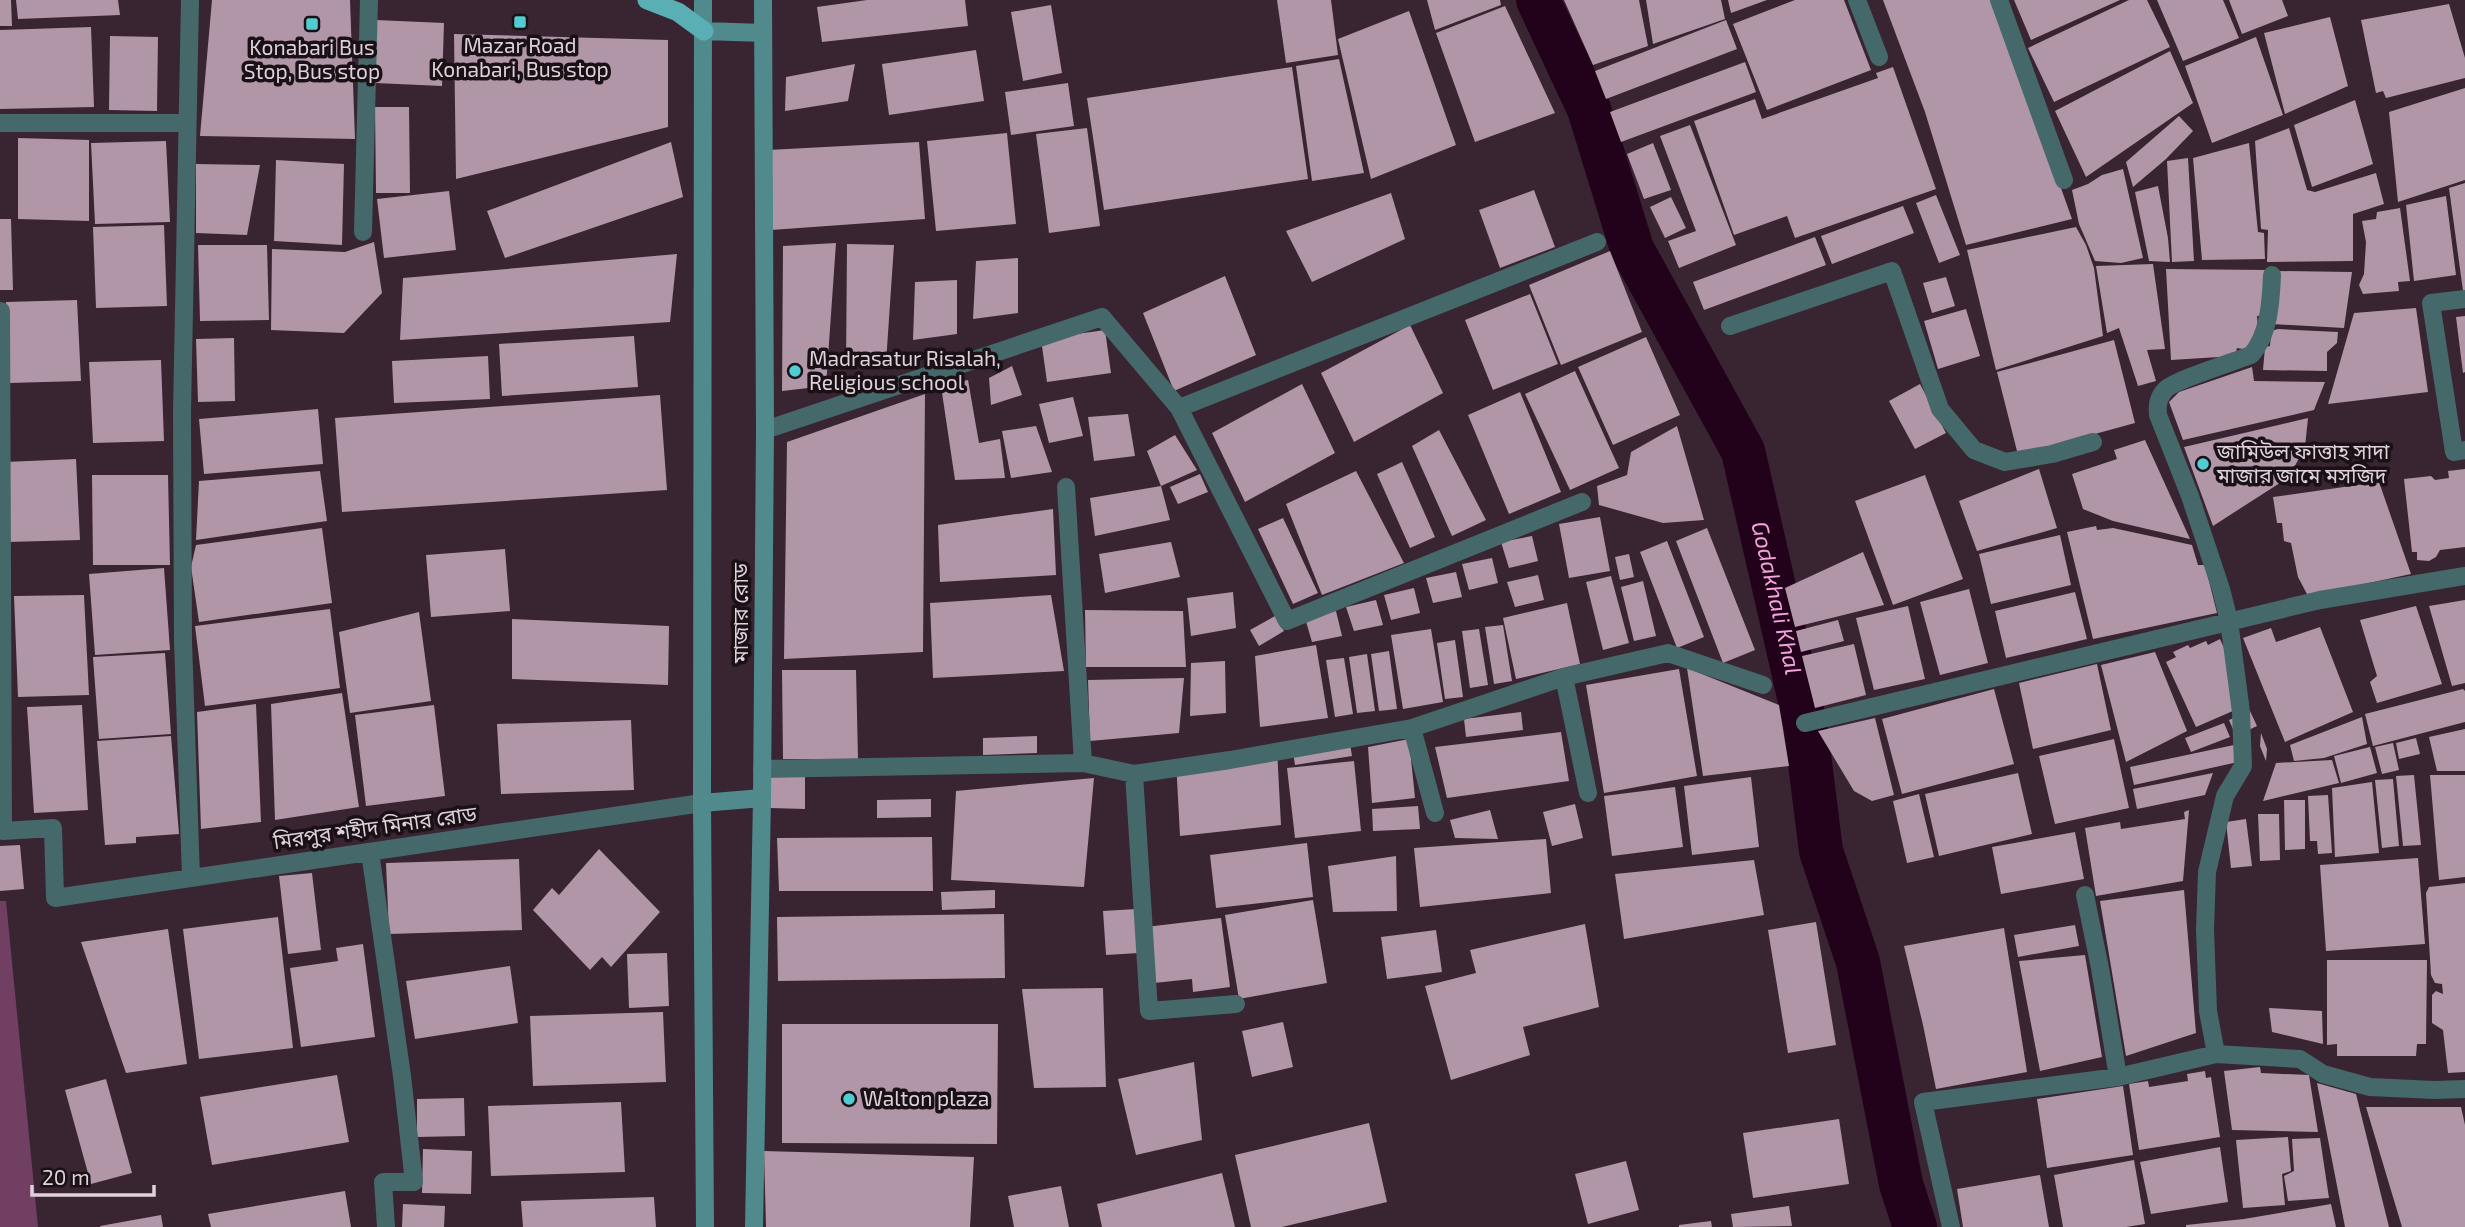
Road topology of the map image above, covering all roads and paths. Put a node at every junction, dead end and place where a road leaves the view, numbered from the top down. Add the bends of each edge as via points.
1 (190, 0) edge
2 (369, 0) edge
3 (647, 0) edge
4 (703, 0) edge
5 (763, 0) edge
6 (1857, 0) edge
7 (1999, 0) edge
8 (704, 32) junction
9 (763, 33) junction
10 (1879, 57) dead end
11 (0, 123) edge
12 (187, 123) junction
13 (2064, 180) dead end
14 (363, 232) dead end
15 (1597, 242) dead end
16 (2272, 275) dead end
17 (2465, 299) edge
18 (1, 311) edge
19 (1730, 326) dead end
20 (1179, 408) junction
21 (765, 430) junction
22 (2093, 442) dead end
23 (2465, 450) edge
24 (1066, 487) dead end
25 (1582, 502) dead end
26 (2465, 576) edge
27 (2229, 621) junction
28 (1564, 677) junction
29 (1763, 685) dead end
30 (1805, 723) dead end
31 (1412, 728) junction
32 (1083, 763) junction
33 (762, 769) junction
34 (1135, 774) junction
35 (1588, 793) dead end
36 (762, 798) junction
37 (702, 803) junction
38 (1435, 813) dead end
39 (370, 852) junction
40 (191, 878) junction
41 (2085, 895) dead end
42 (1236, 1004) dead end
43 (2216, 1054) junction
44 (2118, 1077) junction
45 (2465, 1088) edge
46 (386, 1227) edge
47 (705, 1227) edge
48 (754, 1227) edge
49 (1951, 1227) edge

1 - 12 street
2 - 14 street
3 - 8 highway via 678,12
4 - 8 main road, মাজার রোড
5 - 9 main road, মাজার রোড
6 - 10 street
7 - 13 street
8 - 9 main road
8 - 37 main road, মাজার রোড
9 - 21 main road, মাজার রোড
11 - 12 street
12 - 40 street via 183,641
15 - 20 street
16 - 27 street via 2259,346 2252,355 2177,382 2166,388 2157,402
17 - 23 street via 2431,303 2454,452
18 - 40 street, মিরপুর শহীদ মিনার রোড via 3,831 53,828 55,898
19 - 22 street via 1892,271 1940,409 1974,450 2005,461
20 - 21 street via 1102,317
20 - 25 street via 1287,621
21 - 33 main road, মাজার রোড
24 - 32 street
26 - 27 street via 2320,600
27 - 30 street
27 - 43 street via 2243,766 2225,796 2207,872 2208,1011
28 - 29 street via 1668,653
28 - 31 street
28 - 35 street
31 - 34 street
31 - 38 street
32 - 33 street
32 - 34 street
33 - 36 main road, মাজার রোড
34 - 42 street via 1149,1011
36 - 37 main road
36 - 48 main road, মাজার রোড
37 - 39 street, মিরপুর শহীদ মিনার রোড
37 - 47 main road, মাজার রোড
39 - 40 street, মিরপুর শহীদ মিনার রোড
39 - 46 street via 414,1182 383,1182
41 - 44 street
43 - 44 street
43 - 45 street via 2300,1059 2323,1074 2370,1087
44 - 49 street via 1923,1102

